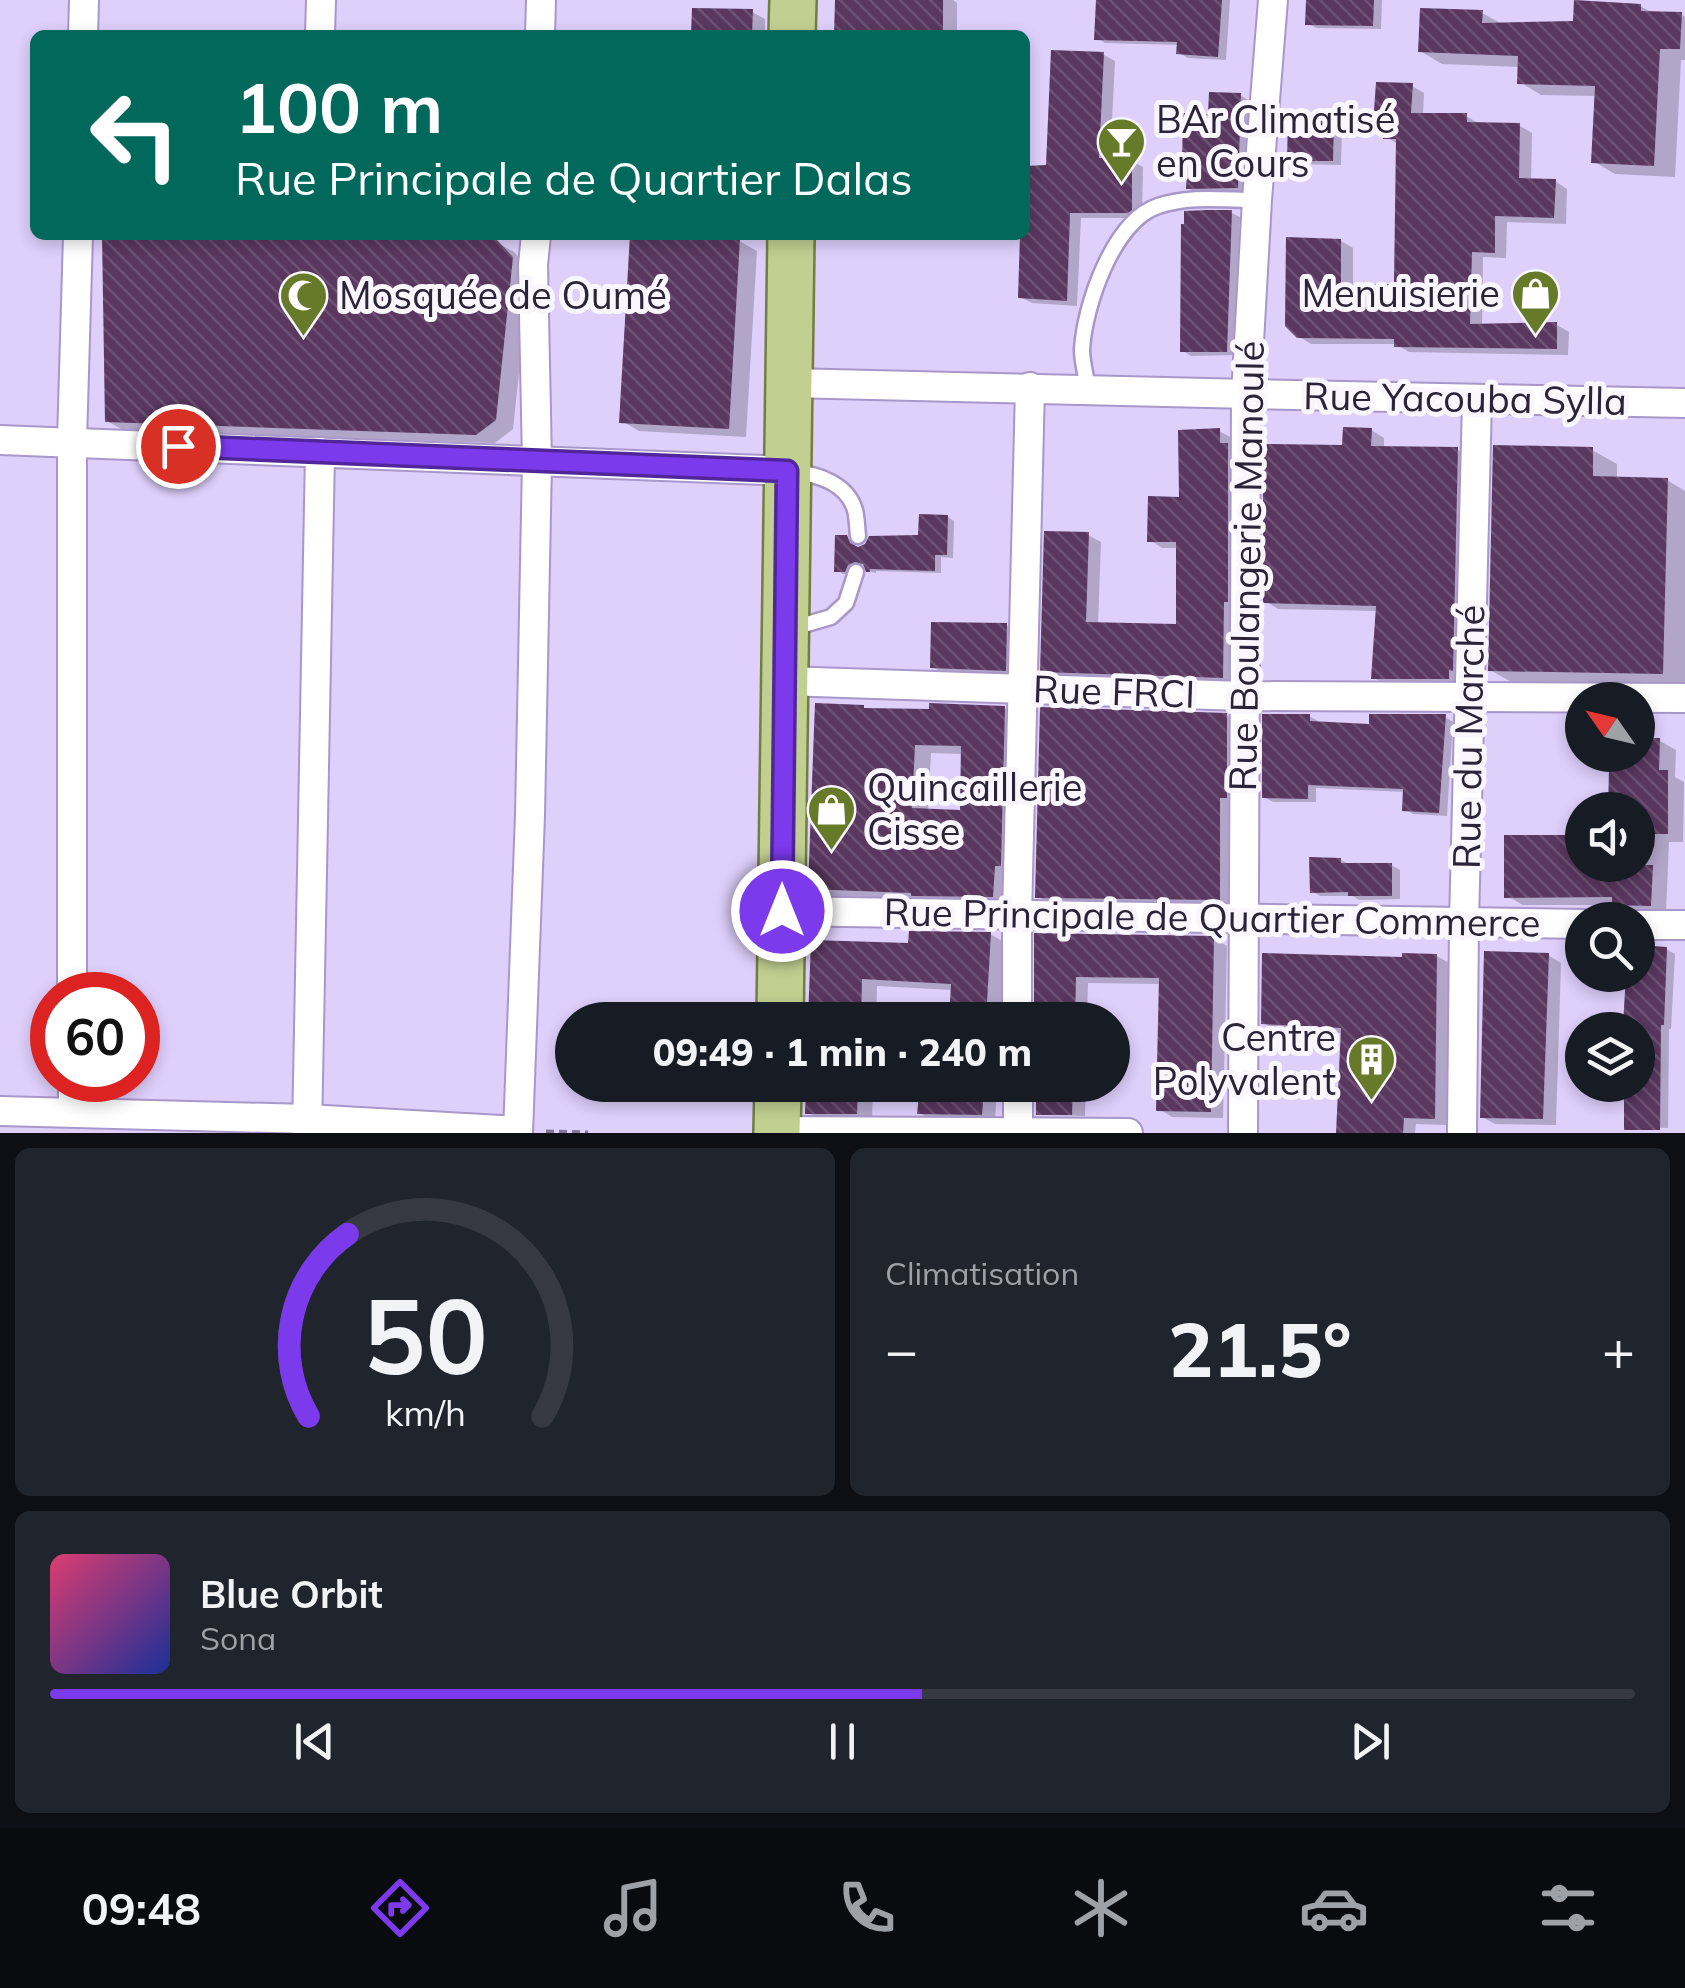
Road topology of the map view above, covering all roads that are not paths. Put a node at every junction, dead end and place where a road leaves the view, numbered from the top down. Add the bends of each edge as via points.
1 (84, 0) edge
2 (320, 0) edge
3 (541, 0) edge
4 (793, 0) edge
5 (1273, 0) edge
6 (83, 30) edge
7 (320, 30) edge
8 (540, 30) edge
9 (792, 30) edge
10 (1257, 200) junction
11 (78, 240) edge
12 (536, 240) edge
13 (791, 240) edge
14 (789, 383) junction
15 (1030, 388) junction
16 (1088, 388) junction
17 (1246, 395) junction
18 (1477, 400) junction
19 (1685, 403) edge
20 (0, 440) edge
21 (72, 441) junction
22 (320, 452) junction
23 (537, 462) junction
24 (787, 471) junction
25 (858, 536) dead end
26 (856, 572) dead end
27 (784, 630) junction
28 (784, 681) junction
29 (1023, 690) junction
30 (1244, 696) junction
31 (1470, 696) junction
32 (1685, 698) edge
33 (782, 911) junction
34 (1017, 916) junction
35 (1244, 920) junction
36 (1464, 923) junction
37 (1565, 924) edge
38 (1655, 924) edge
39 (1685, 925) edge
40 (72, 972) edge
41 (780, 1002) edge
42 (1018, 1002) edge
43 (72, 1102) edge
44 (778, 1102) edge
45 (1018, 1102) edge
46 (0, 1110) edge
47 (72, 1112) junction
48 (307, 1126) edge
49 (518, 1132) edge
50 (777, 1132) edge
51 (1018, 1132) edge
52 (1128, 1133) edge
53 (1243, 1133) edge
54 (1462, 1133) edge

1 - 6 street
2 - 7 street
3 - 8 street
4 - 9 main road
5 - 10 street, Rue Boulangerie Manoulé
10 - 16 lane via 1190,198 1153,207 1128,227 1109,256 1088,320 1082,352
10 - 17 street, Rue Boulangerie Manoulé
11 - 21 street
12 - 23 street
13 - 14 main road
14 - 15 street, Rue Yacouba Sylla
14 - 24 main road
15 - 16 street, Rue Yacouba Sylla
15 - 29 street
16 - 17 street, Rue Yacouba Sylla
17 - 18 street, Rue Yacouba Sylla
17 - 30 street, Rue Boulangerie Manoulé
18 - 19 street, Rue Yacouba Sylla
18 - 31 street, Rue du Marché
20 - 21 street
21 - 22 street
21 - 40 street
22 - 23 street
22 - 48 street
23 - 24 street
23 - 49 street
24 - 25 lane via 823,478 846,492
24 - 27 main road
26 - 27 lane via 846,604 831,617
27 - 28 main road
28 - 29 street, Rue FRCI
28 - 33 main road
29 - 30 street, Rue FRCI
29 - 34 street
30 - 31 street, Rue FRCI
30 - 35 street, Rue Boulangerie Manoulé
31 - 32 street, Rue FRCI
31 - 36 street, Rue du Marché
33 - 34 street, Rue Principale de Quartier Commerce
33 - 41 main road
34 - 35 street, Rue Principale de Quartier Commerce
34 - 42 street
35 - 36 street, Rue Principale de Quartier Commerce
35 - 53 street, Rue Boulangerie Manoulé
36 - 37 street, Rue Principale de Quartier Commerce
36 - 54 street, Rue du Marché
38 - 39 street
43 - 47 street
44 - 50 main road
45 - 51 street
46 - 47 street
47 - 48 street
48 - 49 street
50 - 51 street
51 - 52 street

